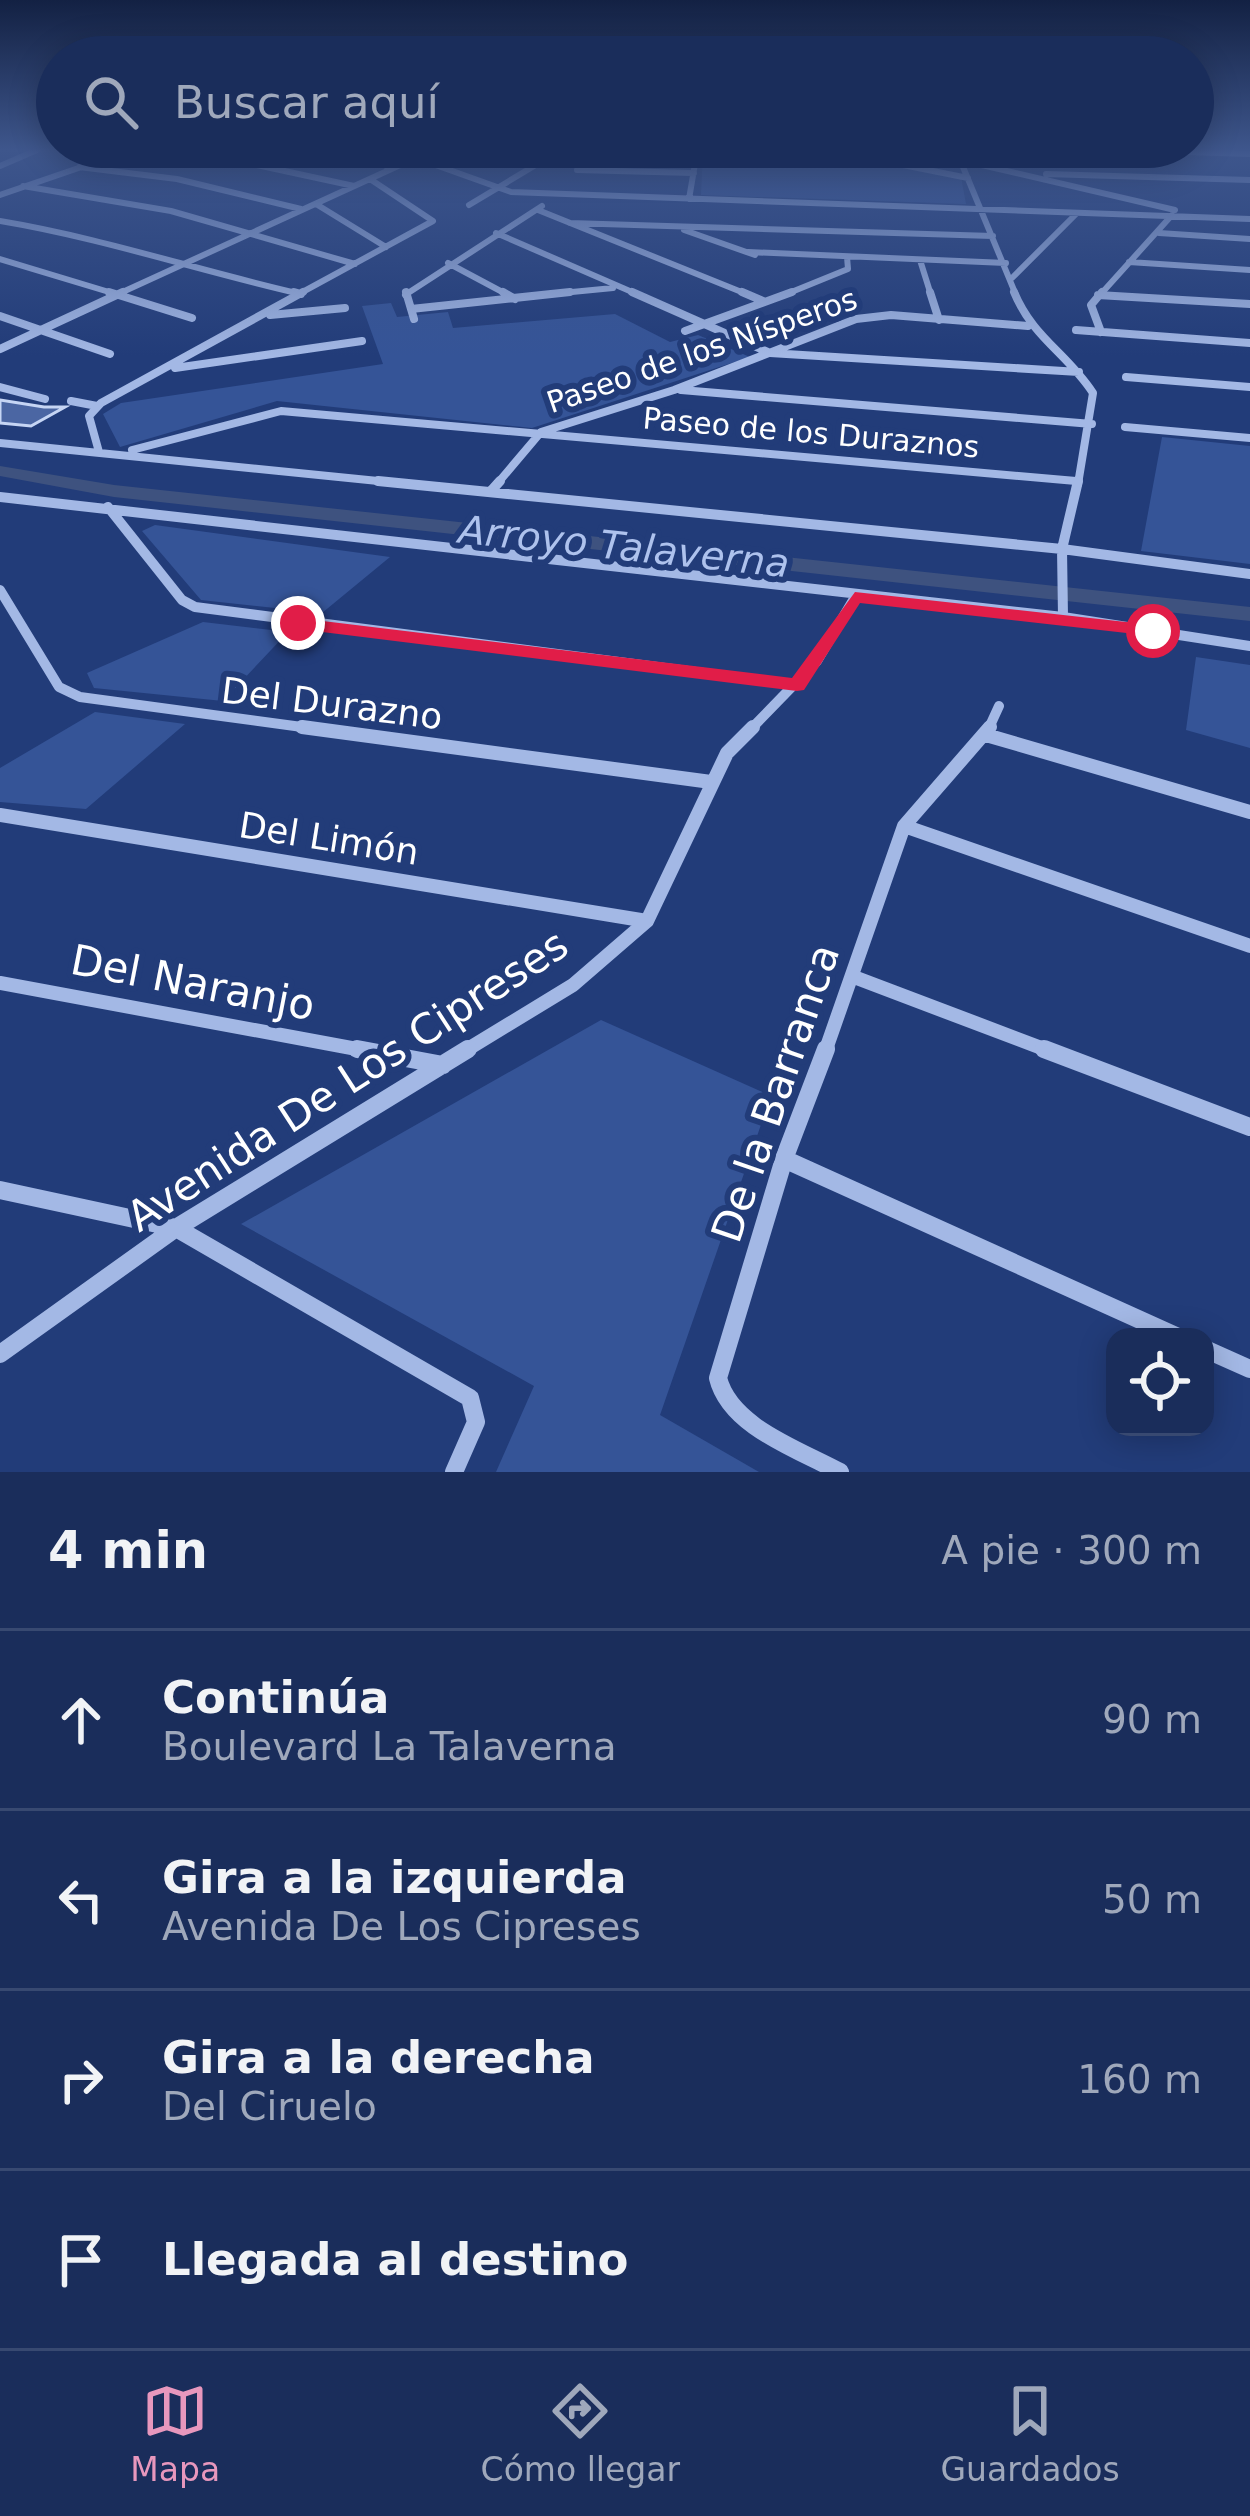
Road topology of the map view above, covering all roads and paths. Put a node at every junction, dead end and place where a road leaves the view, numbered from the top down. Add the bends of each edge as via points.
1 (194, 219) edge
2 (283, 219) edge
3 (340, 219) edge
4 (432, 219) edge
5 (522, 219) edge
6 (560, 219) edge
7 (987, 219) edge
8 (1070, 219) edge
9 (1169, 219) edge
10 (0, 221) edge
11 (571, 223) junction
12 (671, 225) junction
13 (250, 233) junction
14 (496, 233) junction
15 (1159, 233) junction
16 (994, 236) junction
17 (1250, 238) edge
18 (386, 247) junction
19 (748, 252) junction
20 (847, 257) junction
21 (0, 260) edge
22 (920, 260) junction
23 (772, 261) dead end
24 (1129, 262) junction
25 (448, 263) junction
26 (1006, 263) junction
27 (183, 264) junction
28 (355, 264) junction
29 (1250, 270) edge
30 (1012, 278) junction
31 (615, 287) junction
32 (301, 294) junction
33 (1098, 295) junction
34 (112, 297) junction
35 (514, 299) junction
36 (763, 302) junction
37 (1250, 304) edge
38 (345, 308) dead end
39 (0, 316) edge
40 (263, 316) junction
41 (192, 318) dead end
42 (939, 320) junction
43 (700, 325) junction
44 (1028, 326) junction
45 (41, 329) junction
46 (1076, 330) dead end
47 (685, 331) dead end
48 (1101, 332) junction
49 (362, 341) dead end
50 (1250, 343) edge
51 (0, 349) edge
52 (770, 353) junction
53 (110, 354) dead end
54 (162, 370) junction
55 (1079, 372) junction
56 (1126, 376) dead end
57 (0, 387) edge
58 (1250, 387) edge
59 (674, 390) junction
60 (45, 399) dead end
61 (71, 401) dead end
62 (97, 406) junction
63 (1092, 424) junction
64 (1125, 427) dead end
65 (541, 432) junction
66 (1250, 438) edge
67 (0, 443) edge
68 (99, 452) junction
69 (122, 453) junction
70 (1076, 481) junction
71 (491, 491) junction
72 (0, 497) edge
73 (108, 508) junction
74 (1062, 555) junction
75 (1250, 574) edge
76 (0, 590) edge
77 (855, 597) junction
78 (1063, 610) junction
79 (1250, 646) edge
80 (797, 685) junction
81 (999, 706) dead end
82 (986, 734) junction
83 (711, 782) junction
84 (1250, 812) edge
85 (0, 815) edge
86 (904, 826) junction
87 (647, 921) junction
88 (1250, 946) edge
89 (854, 977) junction
90 (0, 983) edge
91 (444, 1066) junction
92 (1250, 1126) edge
93 (784, 1159) junction
94 (0, 1190) edge
95 (176, 1228) junction
96 (1158, 1328) edge
97 (1214, 1353) edge
98 (0, 1354) edge
99 (1250, 1369) edge
100 (454, 1472) edge
101 (840, 1472) edge

1 - 13 street
2 - 13 street
3 - 18 street
4 - 18 street
5 - 14 street
6 - 11 street
7 - 16 street
8 - 30 street
9 - 15 street
10 - 27 street
11 - 12 street
11 - 36 street
12 - 16 street
12 - 19 street
13 - 27 street
13 - 28 street
14 - 25 street
14 - 31 street
15 - 17 street
15 - 24 street
16 - 26 street
18 - 28 street
19 - 20 street
19 - 23 street
20 - 22 street
20 - 36 street via 846,272
21 - 34 street
22 - 26 street
22 - 42 street
24 - 29 street
24 - 33 street
25 - 35 street
25 - 35 street via 405,292 413,314
26 - 30 street
27 - 32 street
27 - 34 street
28 - 32 street
30 - 44 street
31 - 35 street
31 - 43 street
32 - 40 street
33 - 37 street
33 - 48 street via 1090,312
34 - 41 street
34 - 45 street
36 - 43 street
38 - 40 street
39 - 45 street
40 - 54 street
42 - 44 street, Paseo de los Nísperos
42 - 52 street, Paseo de los Nísperos via 856,319
43 - 47 street
43 - 52 street
44 - 55 street
45 - 51 street
45 - 53 street
46 - 48 street
48 - 50 street
49 - 54 street
52 - 55 street
52 - 59 street, Paseo de los Nísperos
54 - 62 street
55 - 63 street via 1093,393
56 - 58 street
57 - 60 street
59 - 63 street
59 - 65 street, Paseo de los Nísperos
61 - 62 street
62 - 68 street via 89,416
63 - 70 street
64 - 66 street
65 - 69 street, Paseo de los Duraznos via 281,411
65 - 70 street, Paseo de los Duraznos
65 - 71 street, Paseo de los Nísperos
67 - 68 street
68 - 69 street
69 - 71 street
70 - 74 street
71 - 74 street
72 - 73 street
73 - 77 street
73 - 80 street via 195,608
74 - 75 street
74 - 78 street
76 - 83 street, Del Durazno via 59,687 92,700
77 - 78 street
77 - 80 street, Avenida De Los Cipreses
78 - 79 street
80 - 83 street, Avenida De Los Cipreses via 727,754
81 - 82 street, De la Barranca
82 - 84 street
82 - 86 street, De la Barranca
83 - 87 street, Avenida De Los Cipreses
85 - 87 street, Del Limón
86 - 88 street
86 - 89 street, De la Barranca
87 - 91 street, Avenida De Los Cipreses via 573,985
89 - 92 street
89 - 93 street, De la Barranca
90 - 91 street, Del Naranjo
91 - 95 street, Avenida De Los Cipreses
93 - 96 street
93 - 101 street, De la Barranca via 718,1390 732,1409
94 - 95 street
95 - 98 street, Avenida De Los Cipreses
95 - 100 street via 470,1398 476,1422
97 - 99 street

